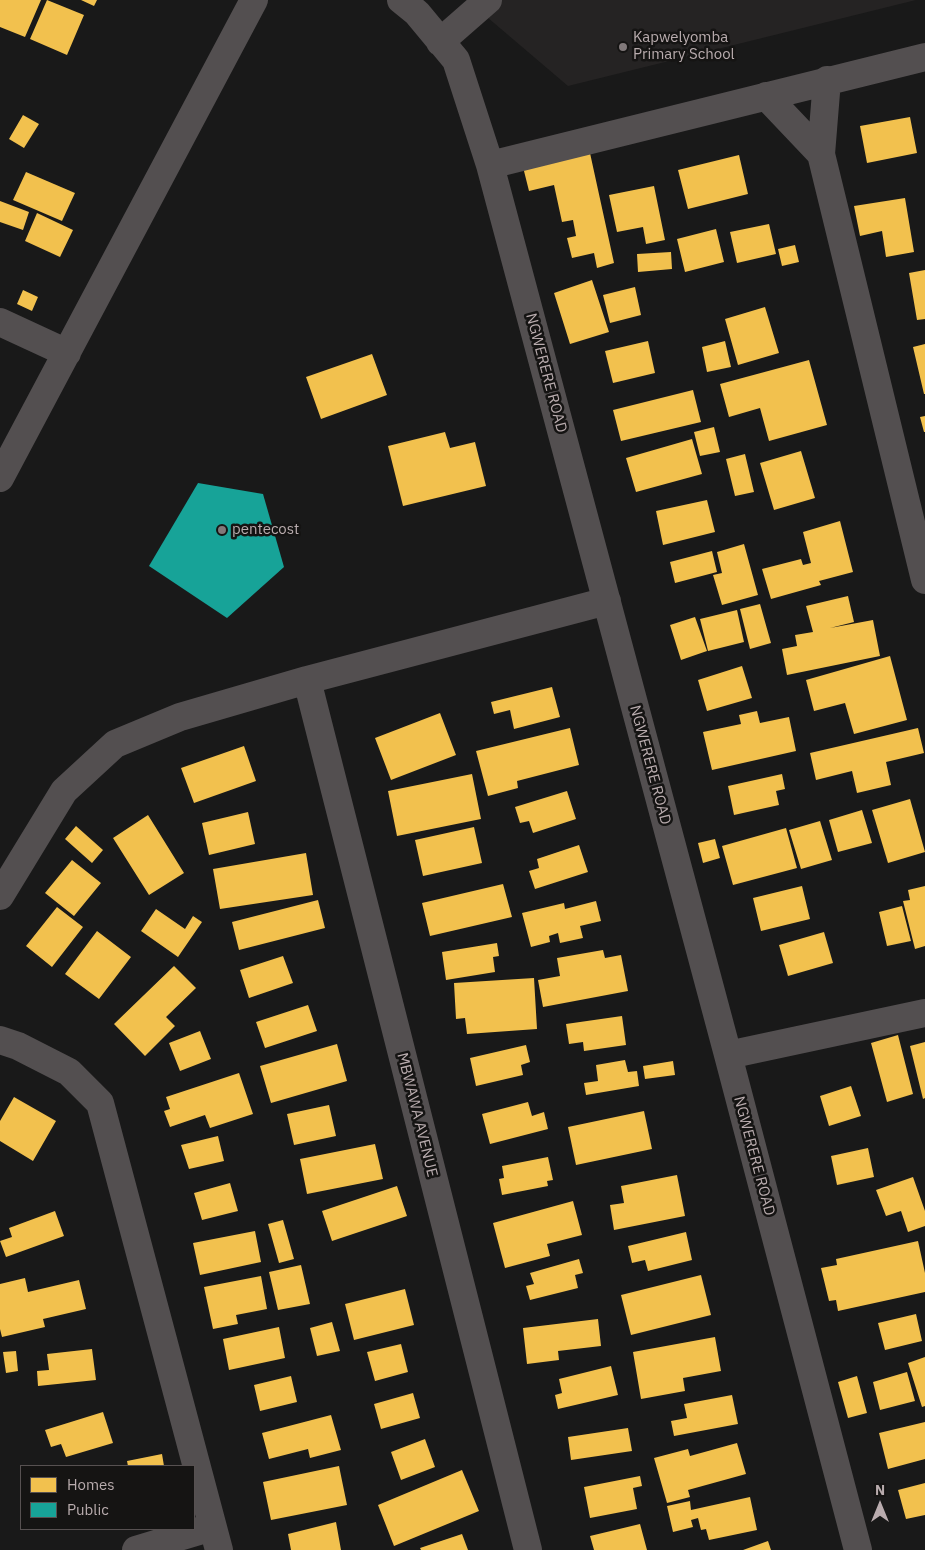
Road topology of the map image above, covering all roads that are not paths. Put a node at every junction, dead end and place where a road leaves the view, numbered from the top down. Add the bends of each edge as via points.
1 (254, 0) edge
2 (401, 0) edge
3 (488, 0) edge
4 (440, 42) junction
5 (925, 57) edge
6 (827, 80) junction
7 (766, 96) junction
8 (821, 154) junction
9 (490, 165) junction
10 (0, 322) edge
11 (67, 353) junction
12 (0, 478) edge
13 (925, 580) edge
14 (607, 601) junction
15 (307, 680) junction
16 (0, 896) edge
17 (925, 1013) edge
18 (0, 1040) edge
19 (728, 1056) junction
20 (215, 1538) edge
21 (136, 1550) edge
22 (528, 1550) edge
23 (858, 1550) edge

1 - 11 street
2 - 4 street, NGWERERE ROAD via 417,13
3 - 4 street
4 - 9 street, NGWERERE ROAD via 456,60
5 - 6 street
6 - 7 street
6 - 8 street
7 - 8 street
7 - 9 street
8 - 13 street
9 - 14 street, NGWERERE ROAD
10 - 11 street
11 - 12 street
14 - 15 street
14 - 19 street, NGWERERE ROAD
15 - 16 street via 180,717 115,744 64,790
15 - 22 street, MBWAWA AVENUE
17 - 19 street
18 - 20 street via 69,1072 100,1103
19 - 23 street, NGWERERE ROAD
20 - 21 street

